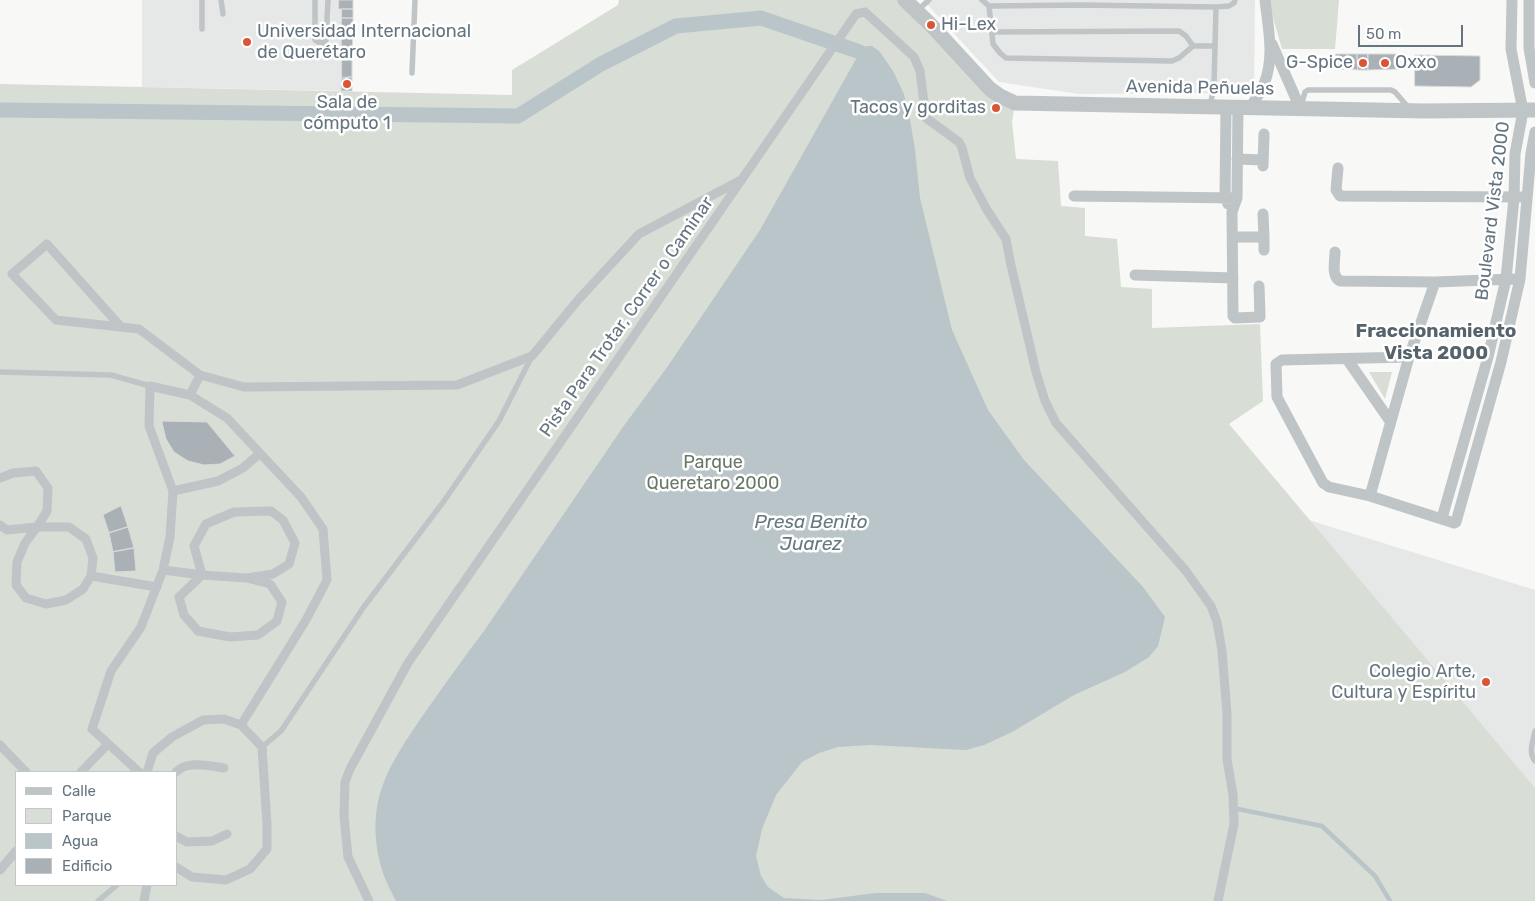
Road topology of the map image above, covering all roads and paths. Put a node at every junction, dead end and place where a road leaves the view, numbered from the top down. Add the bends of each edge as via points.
1 (202, 0) edge
2 (221, 0) edge
3 (315, 0) edge
4 (328, 0) edge
5 (415, 0) edge
6 (905, 0) edge
7 (929, 0) edge
8 (982, 0) edge
9 (1235, 0) edge
10 (1264, 0) edge
11 (1512, 0) edge
12 (1530, 0) edge
13 (990, 6) junction
14 (1216, 7) junction
15 (918, 11) junction
16 (223, 14) dead end
17 (202, 29) dead end
18 (992, 32) junction
19 (1532, 34) edge
20 (1270, 39) junction
21 (1193, 46) junction
22 (1214, 46) junction
23 (412, 73) dead end
24 (1535, 83) edge
25 (1210, 107) junction
26 (1238, 107) junction
27 (1300, 108) junction
28 (1529, 110) edge
29 (1535, 132) edge
30 (1264, 134) dead end
31 (1237, 159) junction
32 (1338, 168) dead end
33 (1535, 177) edge
34 (743, 178) junction
35 (1074, 196) dead end
36 (1527, 197) junction
37 (1225, 198) junction
38 (1237, 198) junction
39 (1514, 202) junction
40 (1531, 211) edge
41 (1232, 212) junction
42 (1263, 214) dead end
43 (1264, 237) junction
44 (1233, 238) junction
45 (1264, 250) dead end
46 (1335, 252) dead end
47 (1135, 275) dead end
48 (1233, 278) junction
49 (1506, 279) junction
50 (1520, 279) junction
51 (1435, 282) junction
52 (1259, 286) dead end
53 (120, 326) junction
54 (532, 356) junction
55 (1409, 357) junction
56 (1488, 357) junction
57 (1347, 359) junction
58 (1501, 362) junction
59 (0, 372) edge
60 (200, 375) junction
61 (150, 386) junction
62 (190, 395) junction
63 (1390, 421) junction
64 (1466, 434) junction
65 (1479, 438) junction
66 (259, 454) junction
67 (0, 478) edge
68 (173, 491) junction
69 (1370, 496) junction
70 (1442, 518) junction
71 (0, 525) edge
72 (37, 527) junction
73 (164, 570) junction
74 (202, 575) junction
75 (91, 576) junction
76 (247, 578) junction
77 (157, 587) junction
78 (241, 725) junction
79 (1535, 731) edge
80 (108, 744) junction
81 (0, 745) edge
82 (262, 748) junction
83 (1535, 761) edge
84 (224, 768) dead end
85 (25, 771) edge
86 (82, 771) edge
87 (138, 771) edge
88 (147, 771) edge
89 (177, 771) edge
90 (227, 834) dead end
91 (178, 837) edge
92 (15, 852) edge
93 (178, 868) edge
94 (0, 870) edge
95 (116, 886) edge
96 (147, 886) edge
97 (98, 901) edge
98 (144, 901) edge
99 (369, 901) edge
100 (1218, 901) edge

1 - 17 lane
2 - 16 lane
3 - 4 lane via 315,40 324,43
5 - 23 lane
6 - 15 street, Avenida Peñuelas
7 - 15 lane
8 - 13 lane
9 - 14 lane via 1229,6
10 - 20 street
11 - 28 street, Boulevard Vista 2000 via 1511,49
12 - 19 street
13 - 14 lane
13 - 18 lane
14 - 22 lane
15 - 25 street, Avenida Peñuelas via 990,89 1015,103
18 - 21 lane via 1179,31
18 - 21 lane via 993,44 1006,58 1172,60
19 - 24 street via 1529,48
20 - 26 street via 1269,67 1264,85
20 - 27 street
21 - 22 lane
22 - 25 lane via 1214,85
25 - 26 street, Avenida Peñuelas
26 - 27 street, Avenida Peñuelas
26 - 31 street
26 - 37 street
27 - 28 street, Avenida Peñuelas
28 - 39 street, Boulevard Vista 2000 via 1515,154
29 - 36 street, Boulevard Vista 2000
30 - 31 street via 1263,163
31 - 38 street
32 - 39 street via 1336,190 1340,196
33 - 36 street
34 - 54 street via 639,234
34 - 99 street, Pista Para Trotar, Correr o Caminar via 408,663 350,769 345,782 344,816 348,857
34 - 100 street, Pista Para Trotar, Correr o Caminar via 856,14 865,12 914,57 920,71 928,121 950,134 961,146 970,178 1006,239 1036,372 1056,423 1186,571 1211,606 1218,622 1234,824
35 - 37 street
36 - 39 street
36 - 40 street, Boulevard Vista 2000
37 - 38 street
37 - 41 street
38 - 41 street
39 - 40 street
39 - 49 street, Boulevard Vista 2000
40 - 50 street, Boulevard Vista 2000
41 - 44 street
42 - 43 street
43 - 44 street
43 - 45 street
44 - 48 street
46 - 51 street via 1334,276 1340,281
47 - 48 street
48 - 52 street via 1235,318 1260,316
49 - 50 street
49 - 51 street
49 - 56 street, Boulevard Vista 2000
50 - 58 street, Boulevard Vista 2000
51 - 55 street
53 - 53 street via 56,320 12,274 47,244
53 - 60 street via 139,329
54 - 60 street via 457,385 244,387
54 - 82 lane via 499,421 444,501 363,608 281,730
55 - 57 street
55 - 63 street
56 - 58 street
56 - 64 street, Boulevard Vista 2000
57 - 63 street
57 - 69 street via 1278,362 1277,397 1324,483
58 - 65 street, Boulevard Vista 2000
59 - 61 lane via 111,375
60 - 62 street
61 - 62 street
61 - 68 street via 148,426
62 - 66 street via 228,418
63 - 69 street
64 - 65 street
64 - 70 street, Boulevard Vista 2000
65 - 70 street, Boulevard Vista 2000 via 1456,522
66 - 68 street via 243,468 218,481
66 - 78 street via 300,497 323,529 327,580
67 - 72 street via 36,471 48,488 47,511
68 - 73 street
69 - 70 street
71 - 72 street via 7,530
72 - 75 street via 69,527 86,539 93,558
72 - 75 street via 25,542 17,562 16,585 26,598 46,604 66,600 83,589
73 - 74 street
73 - 77 street
74 - 76 street
74 - 76 street via 179,597 184,615 198,631 230,637 258,635 277,622 282,602 270,584
74 - 76 street via 194,546 206,524 234,512 270,511 283,520 295,543 289,564 274,574
75 - 77 street
77 - 80 street via 141,628 112,671 92,729
78 - 82 street
78 - 88 street via 224,719 203,720 172,737 153,753
79 - 83 lane via 1530,751
80 - 86 street
80 - 87 street
81 - 85 street
82 - 93 street via 266,849 250,869 226,880 192,877
84 - 89 street via 200,764
90 - 91 street via 212,841 187,842
92 - 94 street
95 - 97 lane
96 - 98 street

